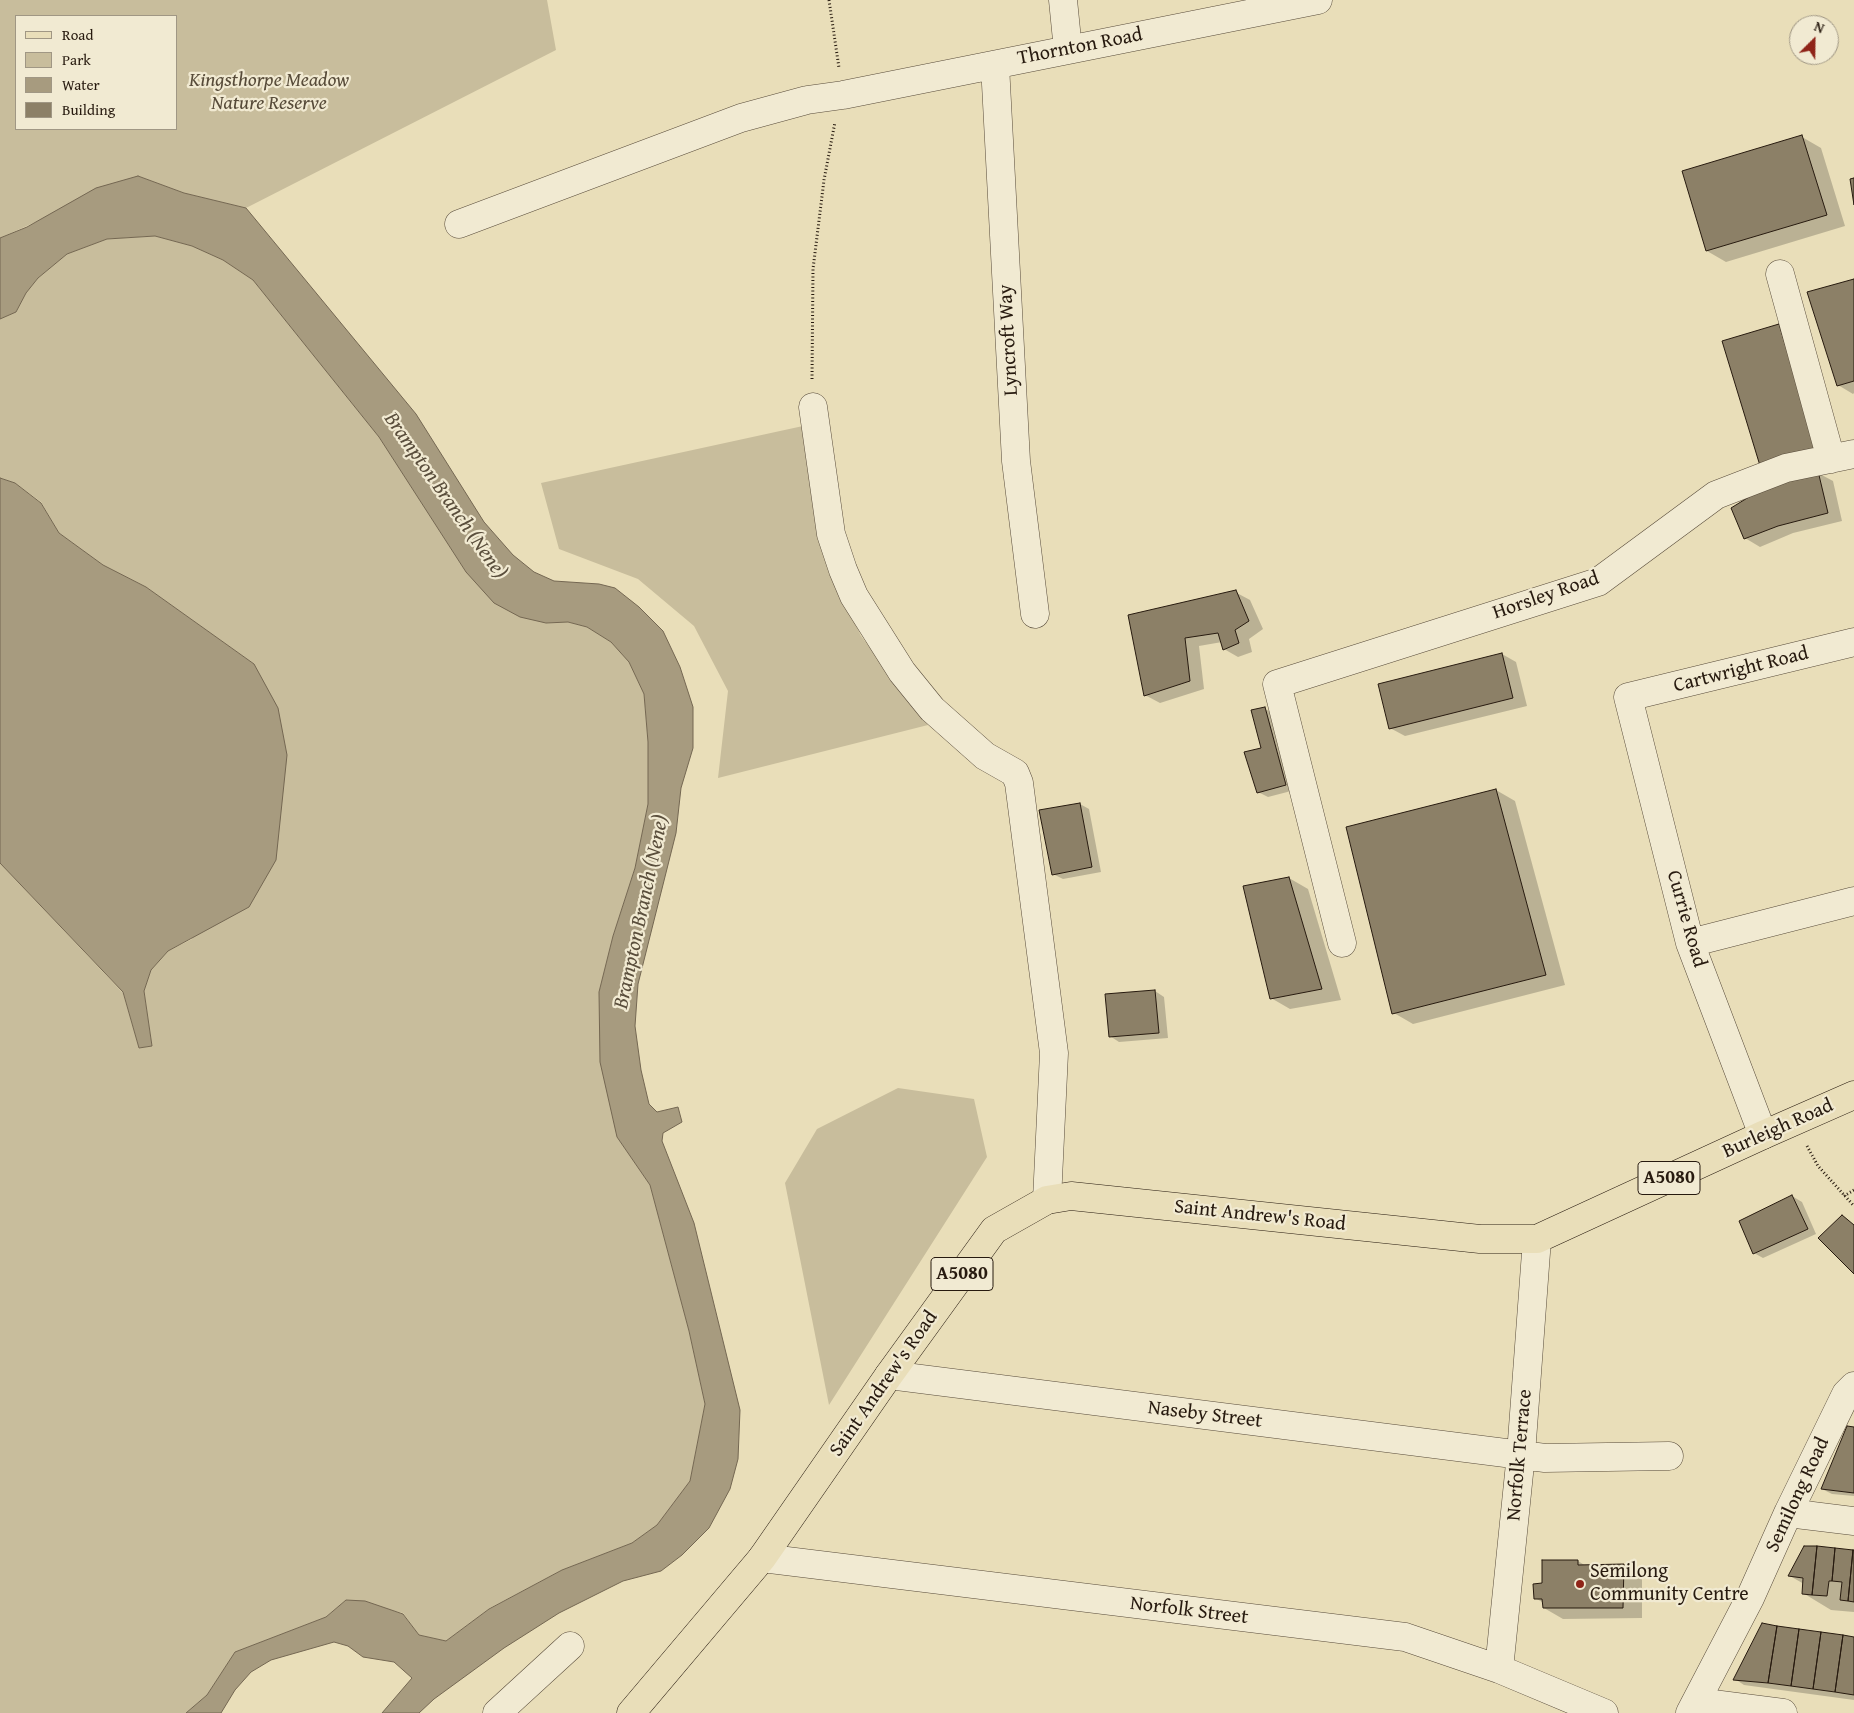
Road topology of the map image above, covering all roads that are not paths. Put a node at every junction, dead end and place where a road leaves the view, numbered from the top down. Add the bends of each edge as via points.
1 (1063, 0) edge
2 (1318, 0) edge
3 (1068, 50) junction
4 (995, 65) junction
5 (459, 224) dead end
6 (1780, 274) dead end
7 (813, 408) road end
8 (1843, 457) edge
9 (1035, 614) dead end
10 (1854, 642) edge
11 (1628, 697) joint
12 (1854, 901) edge
13 (1690, 943) junction
14 (1342, 944) dead end
15 (1854, 1095) edge
16 (1763, 1135) junction
17 (1047, 1200) junction
18 (1480, 1239) joint
19 (1537, 1239) junction
20 (889, 1375) junction
21 (1854, 1386) edge
22 (1521, 1454) junction
23 (1669, 1456) dead end
24 (1788, 1513) junction
25 (1854, 1521) edge
26 (762, 1558) junction
27 (570, 1646) dead end
28 (1499, 1669) junction
29 (1693, 1708) edge
30 (497, 1713) edge
31 (631, 1713) edge
32 (1604, 1713) edge
33 (1783, 1713) edge

1 - 3 street
2 - 3 street, Thornton Road
3 - 4 street, Thornton Road
4 - 5 street, Thornton Road via 843,96 807,100 741,118
4 - 9 street, Lyncroft Way via 1016,461
6 - 8 street
7 - 17 street via 831,534 854,596 902,672 932,709 985,756 1015,774 1019,783 1054,1053
8 - 14 street, Horsley Road via 1786,468 1716,495 1598,582 1277,684
10 - 11 street, Cartwright Road
11 - 13 street, Currie Road
12 - 13 street
13 - 16 street, Currie Road
15 - 16 main road, Burleigh Road / A5080
16 - 19 main road, Burleigh Road / A5080
17 - 18 main road, Saint Andrew's Road / A5080 via 1071,1196
17 - 20 main road, Saint Andrew's Road / A5080 via 994,1230
18 - 19 main road, Burleigh Road / A5080
19 - 22 street, Norfolk Terrace
20 - 22 street, Naseby Street
20 - 26 main road, Saint Andrew's Road / A5080
21 - 24 street, Semilong Road via 1846,1394
22 - 23 street, Naseby Street via 1545,1458
22 - 28 street, Norfolk Terrace
24 - 25 street
24 - 29 street, Semilong Road via 1750,1598
26 - 28 street, Norfolk Street via 1405,1638
26 - 31 main road, Saint Andrew's Road / A5080
27 - 30 street
28 - 32 street, Norfolk Street
29 - 33 street

